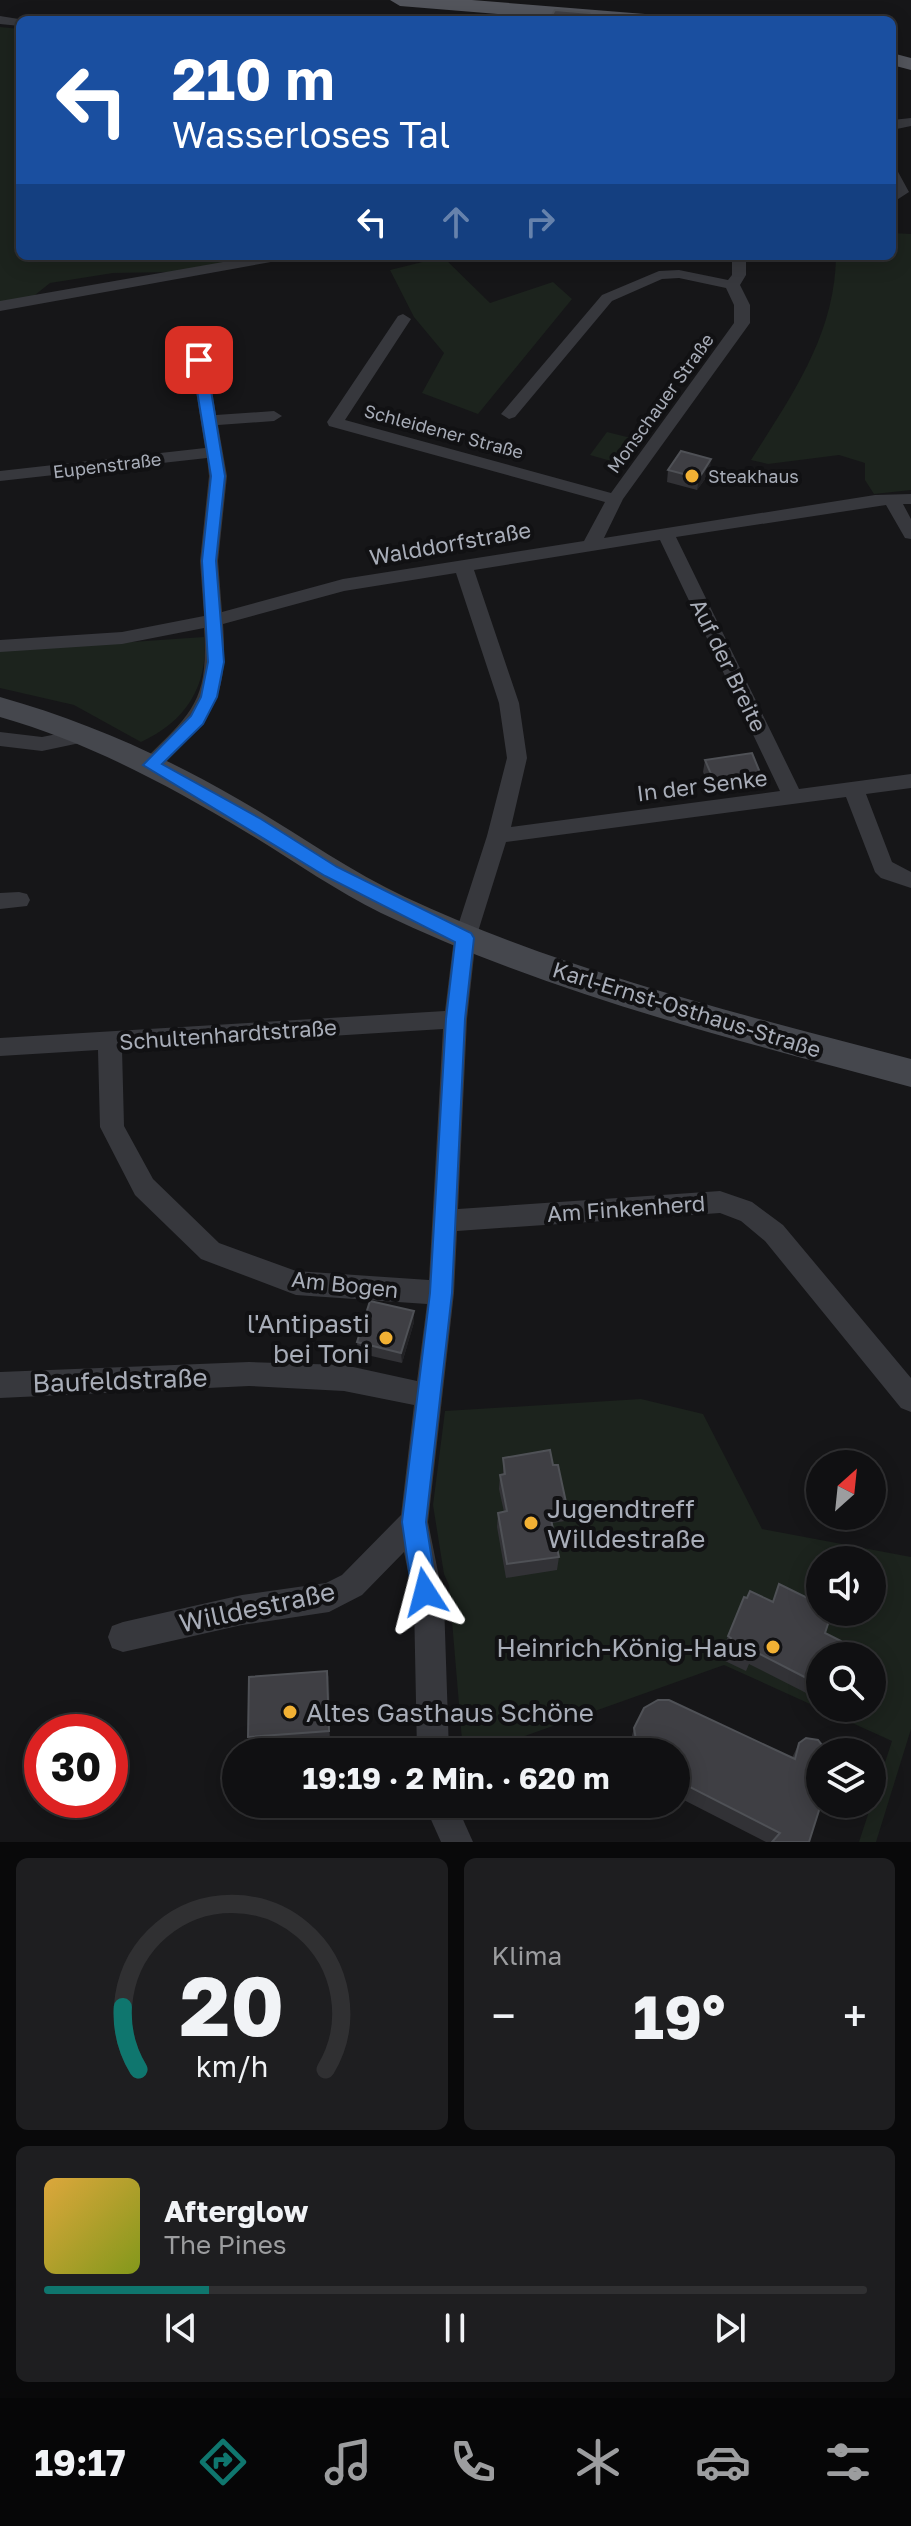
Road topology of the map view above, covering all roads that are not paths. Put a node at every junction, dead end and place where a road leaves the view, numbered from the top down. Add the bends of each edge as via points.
1 (400, 0) edge
2 (596, 16) edge
3 (896, 181) edge
4 (896, 196) edge
5 (259, 260) edge
6 (739, 260) edge
7 (732, 285) junction
8 (0, 306) edge
9 (403, 319) dead end
10 (182, 346) dead end
11 (509, 414) dead end
12 (274, 416) dead end
13 (209, 421) junction
14 (215, 452) junction
15 (0, 476) edge
16 (615, 499) junction
17 (911, 499) edge
18 (892, 501) junction
19 (665, 532) junction
20 (911, 534) edge
21 (592, 543) junction
22 (463, 565) junction
23 (215, 620) junction
24 (0, 646) edge
25 (0, 707) edge
26 (87, 735) junction
27 (0, 739) edge
28 (151, 765) junction
29 (911, 781) edge
30 (853, 788) junction
31 (793, 797) junction
32 (498, 836) junction
33 (911, 880) edge
34 (465, 938) junction
35 (455, 1019) junction
36 (110, 1042) junction
37 (0, 1047) edge
38 (911, 1073) edge
39 (445, 1221) junction
40 (441, 1293) junction
41 (0, 1385) edge
42 (430, 1396) junction
43 (911, 1399) edge
44 (414, 1522) junction
45 (123, 1637) dead end
46 (433, 1738) edge
47 (446, 1818) edge
48 (457, 1842) edge

1 - 2 main road
3 - 4 street via 902,192
5 - 8 street
6 - 7 street, Monschauer Straße via 739,275
7 - 11 street via 659,275 607,298
7 - 16 street, Monschauer Straße via 742,305 742,323
9 - 16 street, Schleidener Straße via 335,422
10 - 13 street via 194,349 199,360
12 - 13 street
13 - 14 street
14 - 15 street, Eupenstraße
14 - 23 street via 218,476 209,561
16 - 21 street, Monschauer Straße
17 - 18 street, Walddorfstraße
18 - 19 street, Walddorfstraße
18 - 20 street
19 - 21 street, Walddorfstraße
19 - 31 street, Auf der Breite
21 - 22 street, Walddorfstraße
22 - 23 street, Walddorfstraße via 343,585
22 - 32 street via 509,703 517,758
23 - 24 street, Walddorfstraße via 122,638
23 - 28 street via 216,662 209,697 197,720
25 - 26 main road, Karl-Ernst-Osthaus-Straße
26 - 27 street via 42,744
26 - 28 main road, Karl-Ernst-Osthaus-Straße
28 - 34 main road, Karl-Ernst-Osthaus-Straße via 331,871
29 - 30 street, In der Senke
30 - 31 street, In der Senke
30 - 33 street via 883,866
31 - 32 street, In der Senke
32 - 34 street
34 - 35 street
34 - 38 main road, Karl-Ernst-Osthaus-Straße via 641,998
35 - 36 street, Schultenhardtstraße
35 - 39 street
36 - 37 street, Schultenhardtstraße
36 - 40 street, Am Bogen via 112,1127 144,1187 210,1251 296,1283
39 - 40 street
39 - 43 street, Am Finkenherd via 737,1205 774,1233
40 - 42 street
41 - 42 street, Baufeldstraße via 249,1374 344,1378
42 - 44 street
44 - 45 street, Willdestraße via 352,1585 329,1597
44 - 46 street via 429,1602
47 - 48 street

